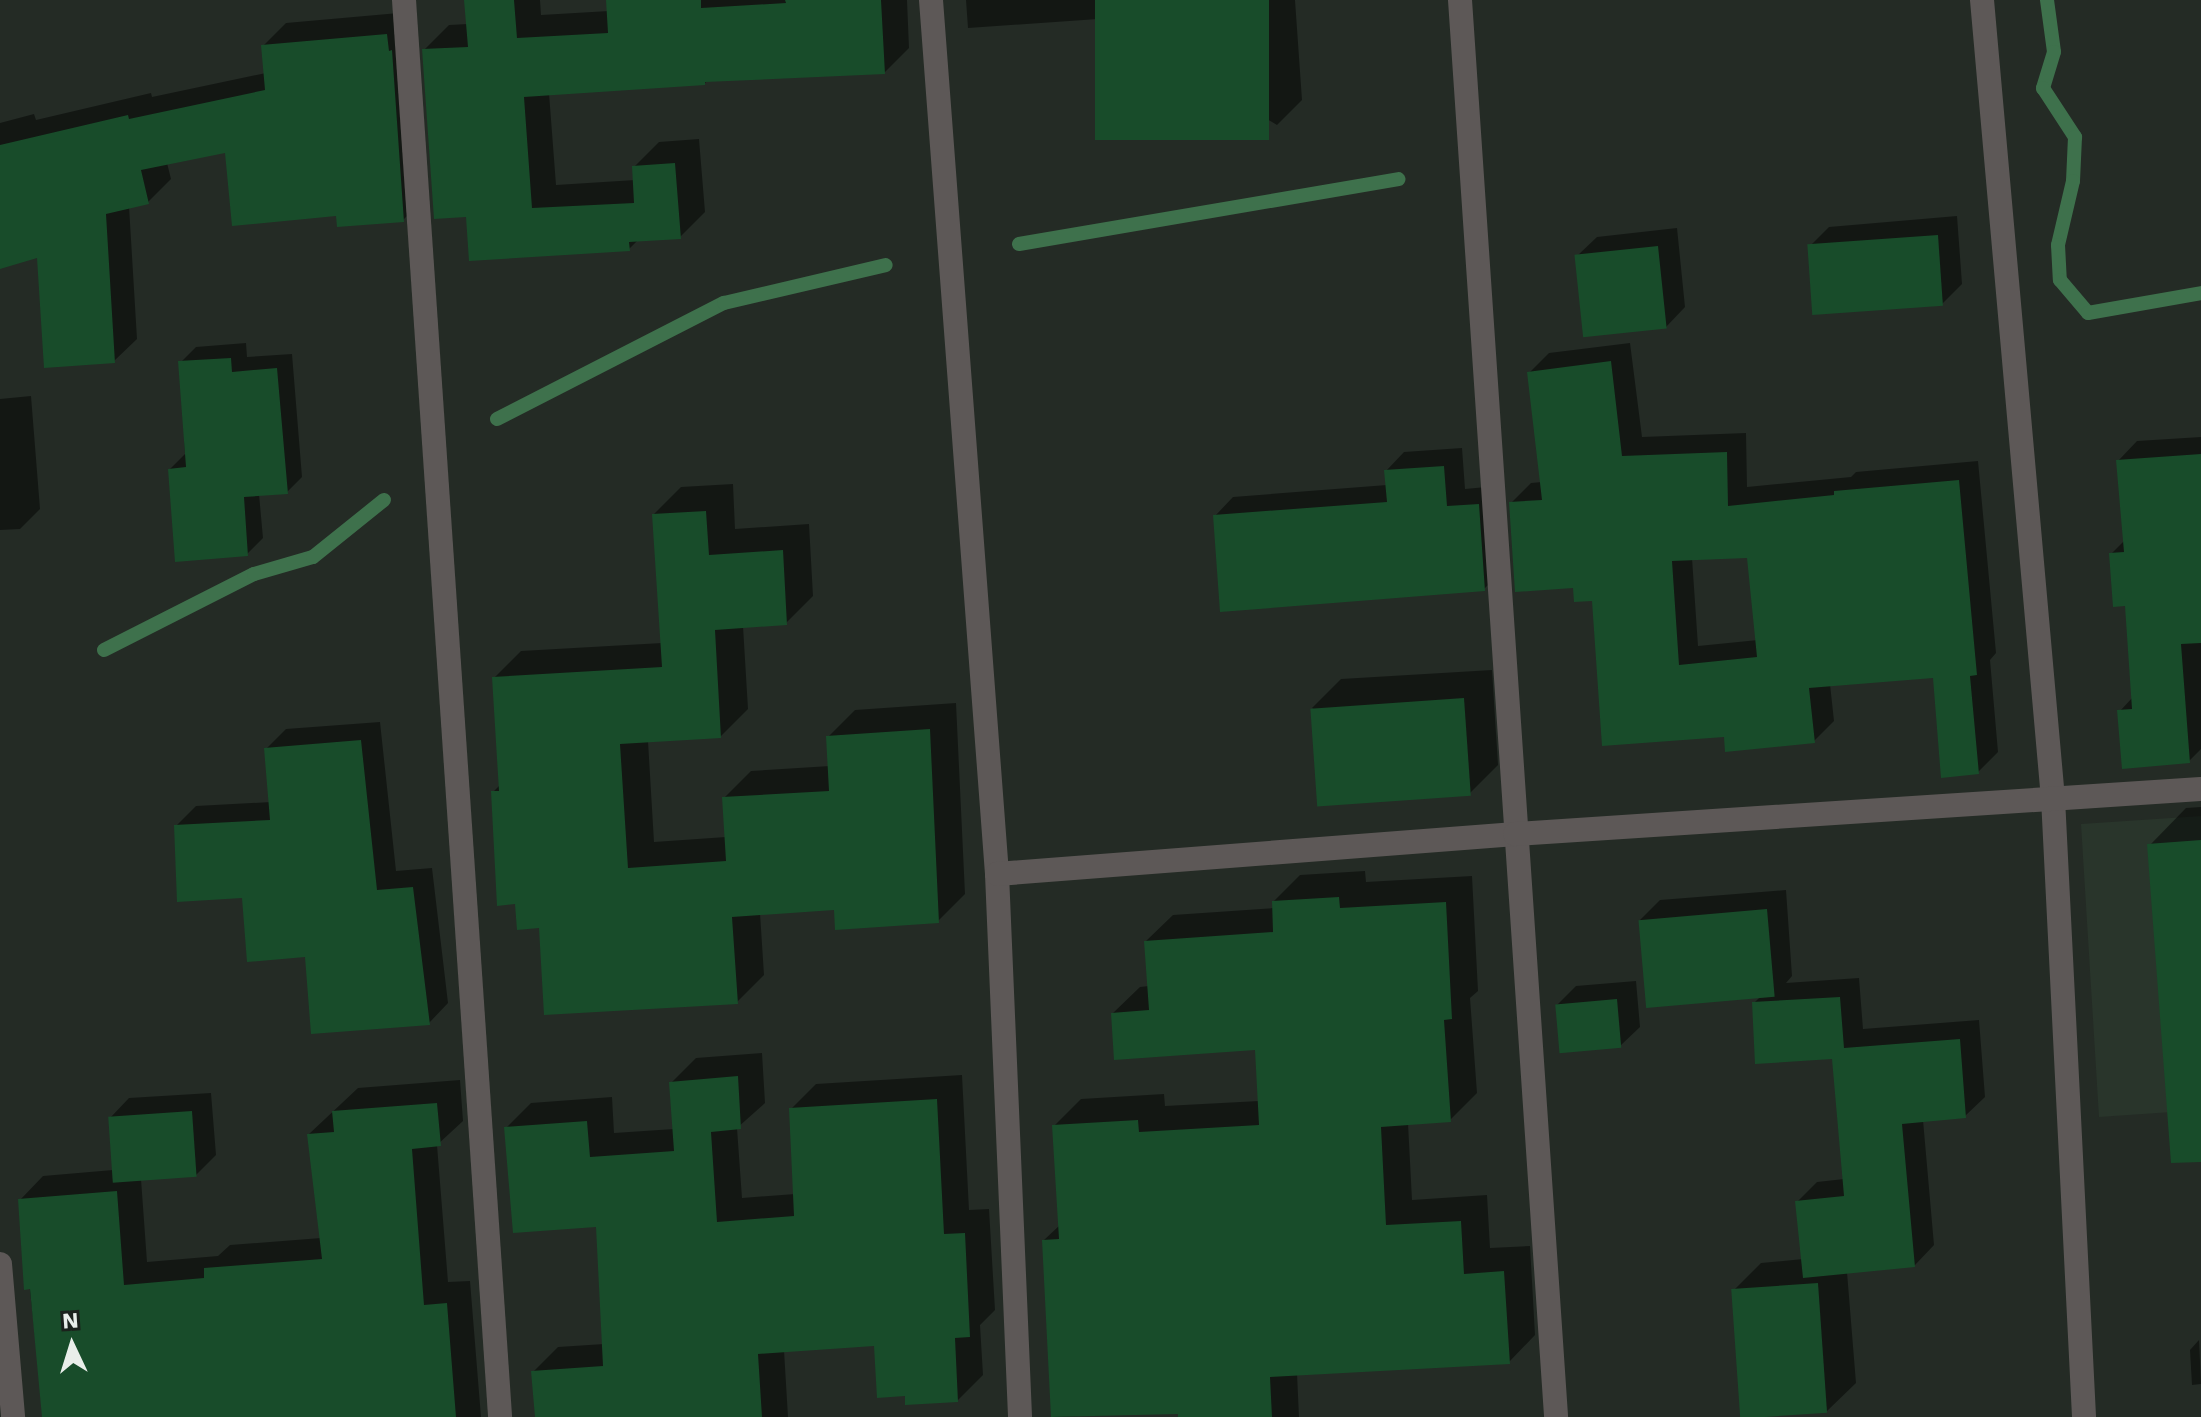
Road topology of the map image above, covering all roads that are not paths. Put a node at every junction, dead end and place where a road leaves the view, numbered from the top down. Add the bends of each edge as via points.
1 (404, 0) edge
2 (931, 0) edge
3 (1460, 0) edge
4 (1982, 0) edge
5 (2201, 789) edge
6 (2053, 798) junction
7 (1515, 834) junction
8 (997, 874) junction
9 (0, 1264) edge
10 (13, 1417) edge
11 (500, 1417) edge
12 (1020, 1417) edge
13 (1556, 1417) edge
14 (2084, 1417) edge

1 - 11 street
2 - 8 street
3 - 7 street
4 - 6 street
5 - 6 street
6 - 7 street
6 - 14 street
7 - 8 street
7 - 13 street
8 - 12 street
9 - 10 street

